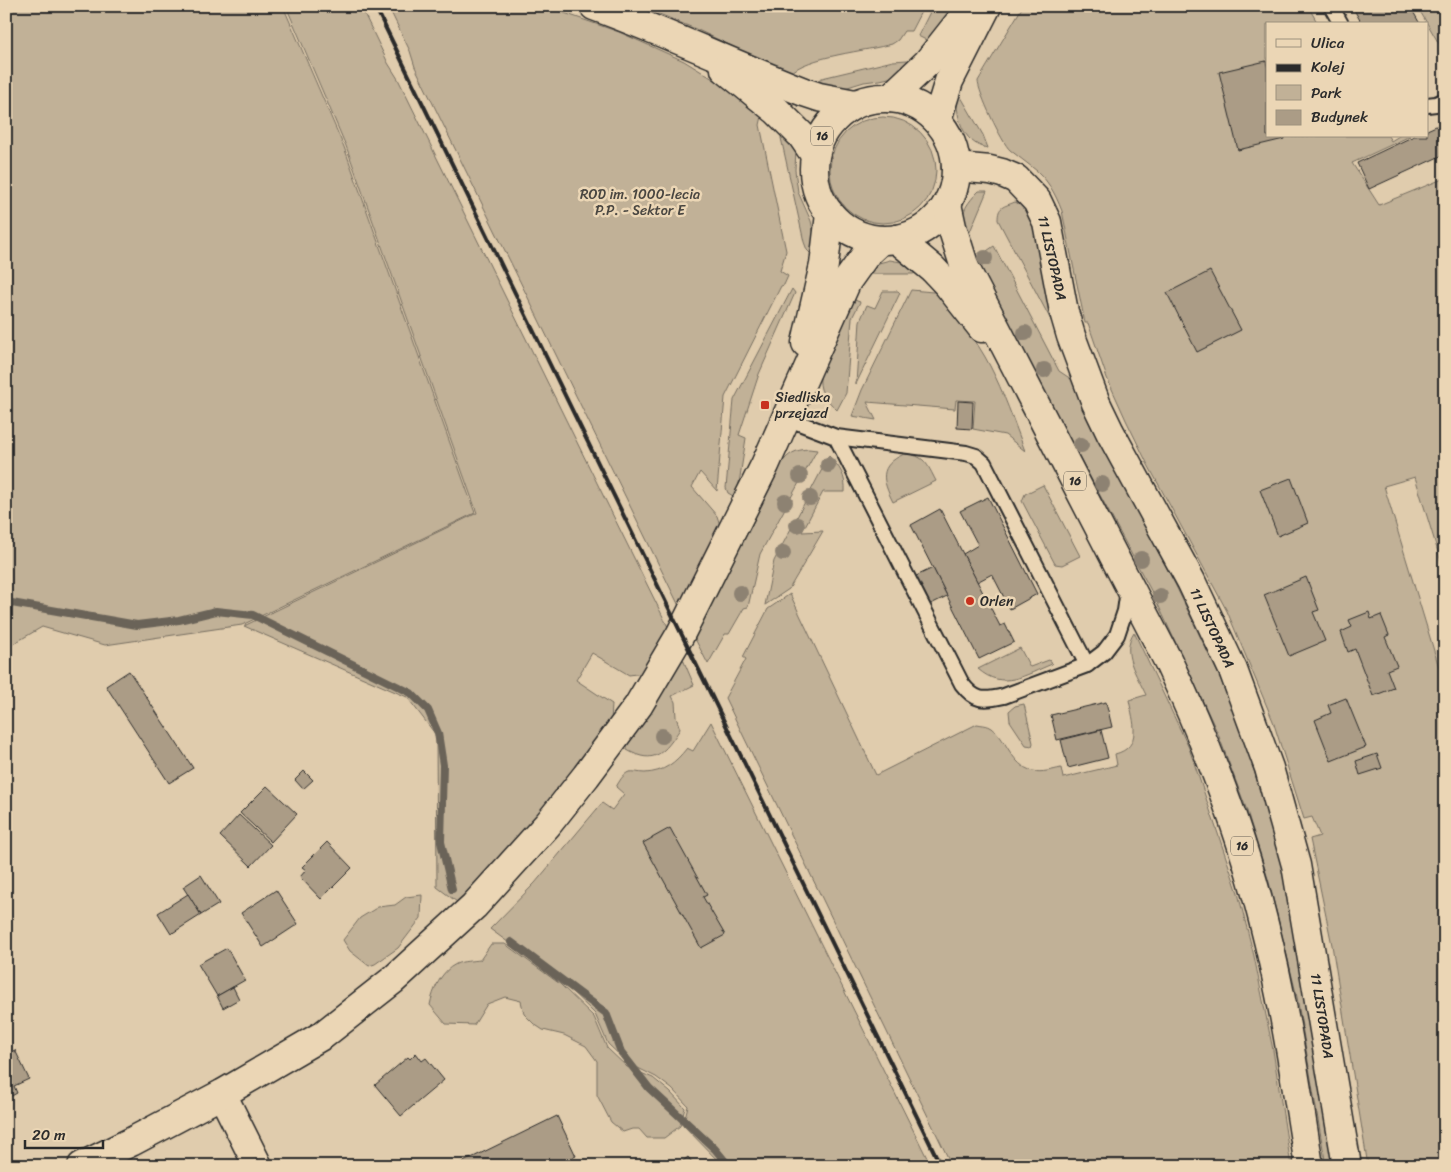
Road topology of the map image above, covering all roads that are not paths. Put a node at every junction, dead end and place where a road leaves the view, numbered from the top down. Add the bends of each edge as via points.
1 (594, 6) edge
2 (972, 6) edge
3 (987, 6) edge
4 (1331, 6) edge
5 (1340, 22) edge
6 (700, 50) junction
7 (890, 98) junction
8 (1445, 100) edge
9 (855, 104) junction
10 (1428, 105) edge
11 (937, 120) junction
12 (815, 155) junction
13 (956, 167) junction
14 (947, 204) junction
15 (830, 214) junction
16 (889, 240) junction
17 (1021, 378) junction
18 (788, 413) junction
19 (836, 437) junction
20 (1128, 584) junction
21 (1087, 666) junction
22 (222, 1094) junction
23 (82, 1166) edge
24 (258, 1166) edge
25 (1309, 1166) edge
26 (1347, 1166) edge

1 - 6 main road, 16
2 - 7 main road via 927,63
3 - 11 main road via 949,80
4 - 5 lane
6 - 9 main road, 16 via 819,97
6 - 12 main road, 16 via 777,111 802,136
7 - 9 main road, 16 via 872,98
7 - 11 main road, 16 via 908,101
8 - 10 lane
9 - 12 main road, 16 via 840,112 829,124
11 - 13 main road, 16 via 947,134
12 - 15 main road, 16 via 816,186
13 - 14 main road, 16
13 - 26 main road, 11 LISTOPADA via 1002,173 1016,179 1037,201 1047,222 1071,336 1096,403 1233,670 1269,768 1296,865
14 - 16 main road, 16 via 926,227
14 - 17 main road, 16 via 965,268
15 - 16 main road, 16 via 853,233
15 - 18 main road via 822,273
16 - 17 main road, 16 via 927,263
16 - 18 main road via 867,252 847,281
17 - 20 main road, 16
18 - 19 lane
18 - 22 main road via 680,635 638,706 548,824 474,906 393,980 323,1034
19 - 21 lane via 966,452 984,463
19 - 21 lane via 970,694 990,700
20 - 21 lane via 1125,611 1117,635
20 - 25 main road, 16 via 1186,701 1218,776 1242,848 1280,992
22 - 23 main road
22 - 24 main road

